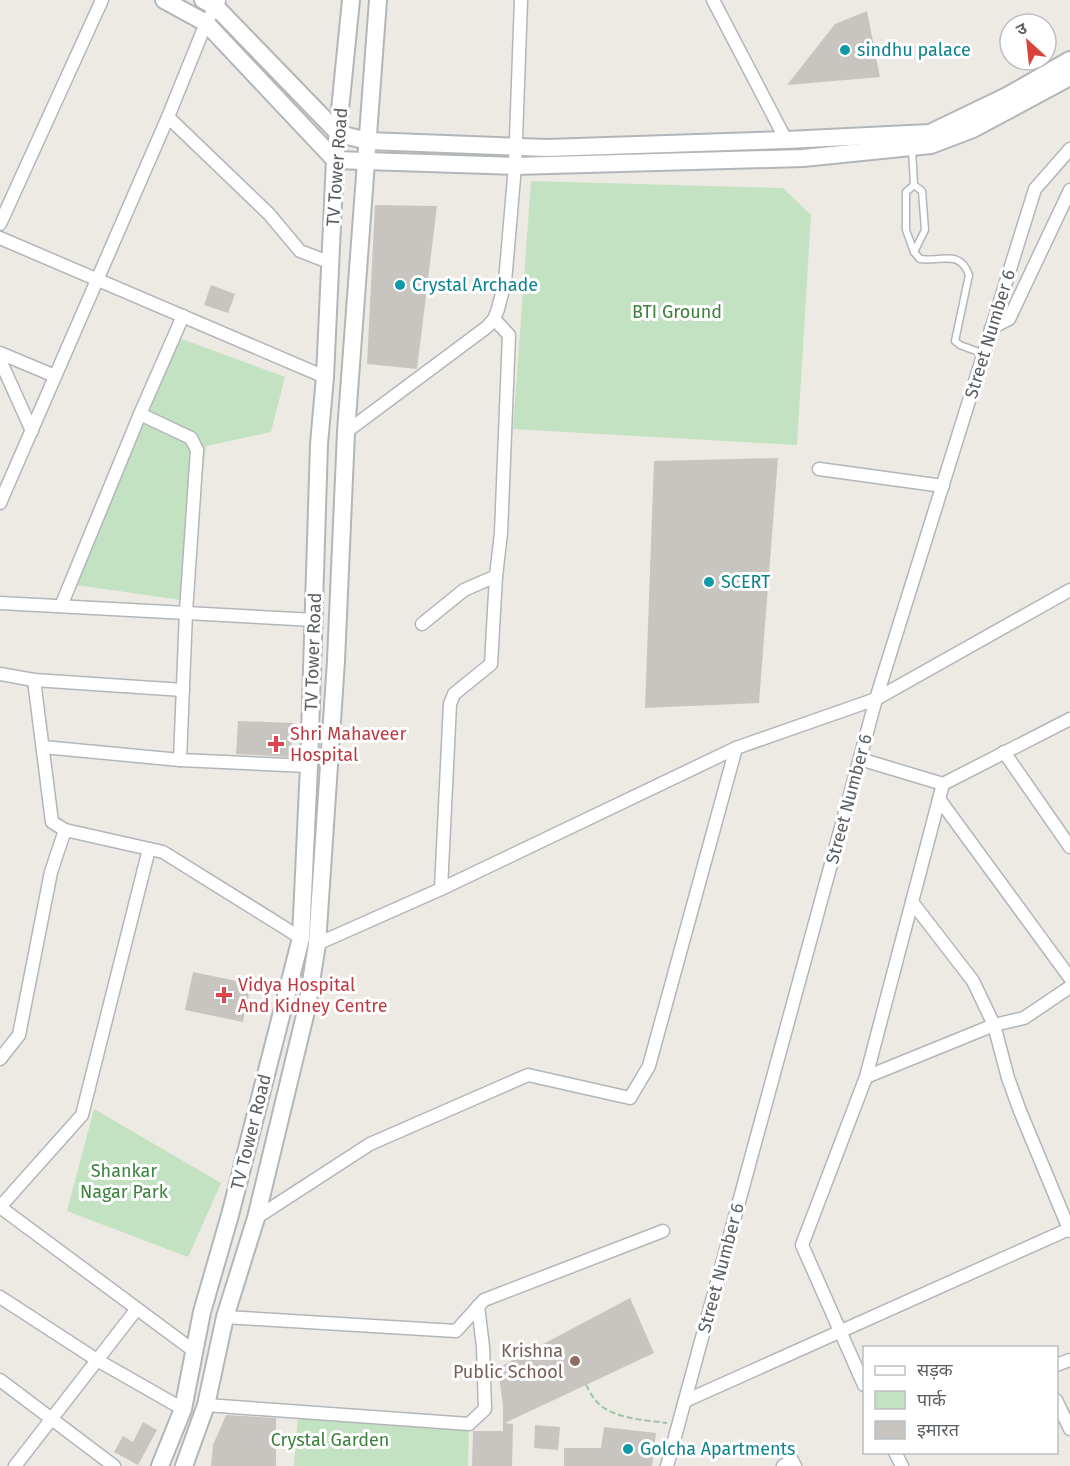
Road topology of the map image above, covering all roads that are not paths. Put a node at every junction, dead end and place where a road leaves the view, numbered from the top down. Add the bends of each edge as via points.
1 (102, 0) edge
2 (164, 0) edge
3 (351, 0) edge
4 (378, 0) edge
5 (521, 0) edge
6 (713, 0) edge
7 (213, 2) edge
8 (206, 23) junction
9 (1070, 60) edge
10 (1070, 77) edge
11 (168, 117) junction
12 (339, 134) junction
13 (786, 140) junction
14 (368, 141) junction
15 (653, 143) junction
16 (912, 147) junction
17 (516, 148) junction
18 (1070, 149) edge
19 (335, 160) junction
20 (364, 162) junction
21 (653, 163) junction
22 (515, 166) junction
23 (914, 185) junction
24 (1070, 190) edge
25 (0, 224) edge
26 (0, 238) edge
27 (915, 252) junction
28 (331, 263) junction
29 (98, 280) junction
30 (183, 316) junction
31 (494, 319) junction
32 (991, 328) junction
33 (0, 353) edge
34 (984, 354) junction
35 (0, 360) edge
36 (55, 376) junction
37 (325, 377) junction
38 (140, 414) junction
39 (32, 431) junction
40 (346, 432) junction
41 (819, 469) dead end
42 (943, 486) junction
43 (3, 489) edge
44 (0, 503) edge
45 (496, 576) junction
46 (1070, 590) edge
47 (0, 603) edge
48 (61, 606) junction
49 (186, 612) junction
50 (314, 620) junction
51 (422, 624) dead end
52 (0, 674) edge
53 (34, 680) junction
54 (183, 690) junction
55 (876, 699) junction
56 (1070, 719) edge
57 (43, 747) junction
58 (736, 748) junction
59 (1004, 752) junction
60 (860, 759) junction
61 (180, 760) junction
62 (309, 766) junction
63 (943, 784) junction
64 (939, 799) junction
65 (65, 830) junction
66 (1070, 847) edge
67 (149, 849) junction
68 (441, 889) junction
69 (912, 902) junction
70 (301, 938) junction
71 (317, 944) junction
72 (1070, 978) edge
73 (1070, 987) edge
74 (994, 1025) junction
75 (0, 1059) edge
76 (866, 1077) junction
77 (0, 1207) edge
78 (256, 1218) junction
79 (1069, 1230) edge
80 (663, 1231) dead end
81 (0, 1297) edge
82 (478, 1306) junction
83 (136, 1310) junction
84 (225, 1317) junction
85 (840, 1332) junction
86 (194, 1351) junction
87 (97, 1360) junction
88 (0, 1380) edge
89 (863, 1383) edge
90 (685, 1401) junction
91 (1058, 1404) edge
92 (206, 1405) junction
93 (183, 1409) junction
94 (53, 1418) junction
95 (1070, 1429) edge
96 (15, 1466) edge
97 (114, 1466) edge
98 (160, 1466) edge
99 (184, 1466) edge
100 (667, 1466) edge
101 (783, 1466) edge
102 (795, 1466) edge

1 - 25 street
2 - 8 main road
3 - 12 main road, TV Tower Road
4 - 14 main road, TV Tower Road
5 - 17 street
6 - 13 street
7 - 8 street
7 - 12 main road
8 - 11 street
8 - 19 main road
9 - 13 main road via 930,133
10 - 16 main road via 973,129 931,145
11 - 28 street via 269,214 300,251
11 - 29 street
12 - 14 main road
12 - 19 main road, TV Tower Road
13 - 15 main road
14 - 17 main road
14 - 20 main road, TV Tower Road
15 - 17 main road
15 - 21 main road
16 - 21 main road via 803,158
16 - 23 lane
17 - 22 street
18 - 32 street, Street Number 6 via 1035,189
19 - 20 main road
19 - 28 main road, TV Tower Road
20 - 22 main road
20 - 40 main road, TV Tower Road
21 - 22 main road
22 - 31 street via 505,282
23 - 27 lane via 906,192 906,230
23 - 27 lane via 922,191 925,230
24 - 32 street via 1009,319
26 - 29 street
27 - 34 lane via 920,259 950,258 966,267 969,275 955,341
28 - 37 main road, TV Tower Road
29 - 30 street
29 - 36 street
30 - 37 street
30 - 38 street
31 - 40 street
31 - 45 street via 509,335
32 - 34 street, Street Number 6
33 - 36 street
34 - 42 street, Street Number 6
35 - 39 street
36 - 39 street
37 - 50 main road, TV Tower Road
38 - 48 street
38 - 49 street via 191,438 197,450
39 - 43 street
40 - 71 main road, TV Tower Road
41 - 42 street
42 - 55 street, Street Number 6
43 - 44 street
45 - 51 street via 464,590
45 - 68 street via 491,664 454,694 450,704
46 - 55 street
47 - 48 street
48 - 49 street
49 - 50 street
49 - 54 street
50 - 62 main road, TV Tower Road
52 - 53 street
53 - 54 street
53 - 57 street
54 - 61 street
55 - 58 street
55 - 60 street, Street Number 6
56 - 59 street
57 - 61 street
57 - 65 street via 52,822
58 - 68 street
58 - 78 street via 650,1066 630,1098 528,1075 370,1144
59 - 63 street
59 - 66 street
60 - 63 street
60 - 90 street, Street Number 6
61 - 62 street
62 - 70 main road, TV Tower Road
63 - 64 street
64 - 69 street
64 - 72 street
65 - 67 street
65 - 75 street via 51,872 19,1035
67 - 70 street via 163,852
67 - 77 street via 82,1115
68 - 71 street
69 - 74 street via 973,981
69 - 76 street
70 - 86 main road, TV Tower Road
71 - 78 main road, TV Tower Road via 307,1007
73 - 74 street via 1024,1018
74 - 76 street
74 - 79 street via 1020,1111
76 - 85 street via 802,1245
77 - 83 street
78 - 84 main road, TV Tower Road
79 - 85 street
80 - 82 street via 484,1300
81 - 87 street
82 - 84 street via 456,1331
82 - 92 street via 485,1409 469,1424
83 - 86 street
83 - 87 street
84 - 92 main road, TV Tower Road
85 - 89 street
85 - 90 street
86 - 93 main road, TV Tower Road
87 - 93 street
87 - 94 street
88 - 94 street
90 - 100 street, Street Number 6
91 - 95 street
92 - 99 main road, TV Tower Road
93 - 98 main road, TV Tower Road
94 - 96 street
94 - 97 street
101 - 102 street via 792,1460

